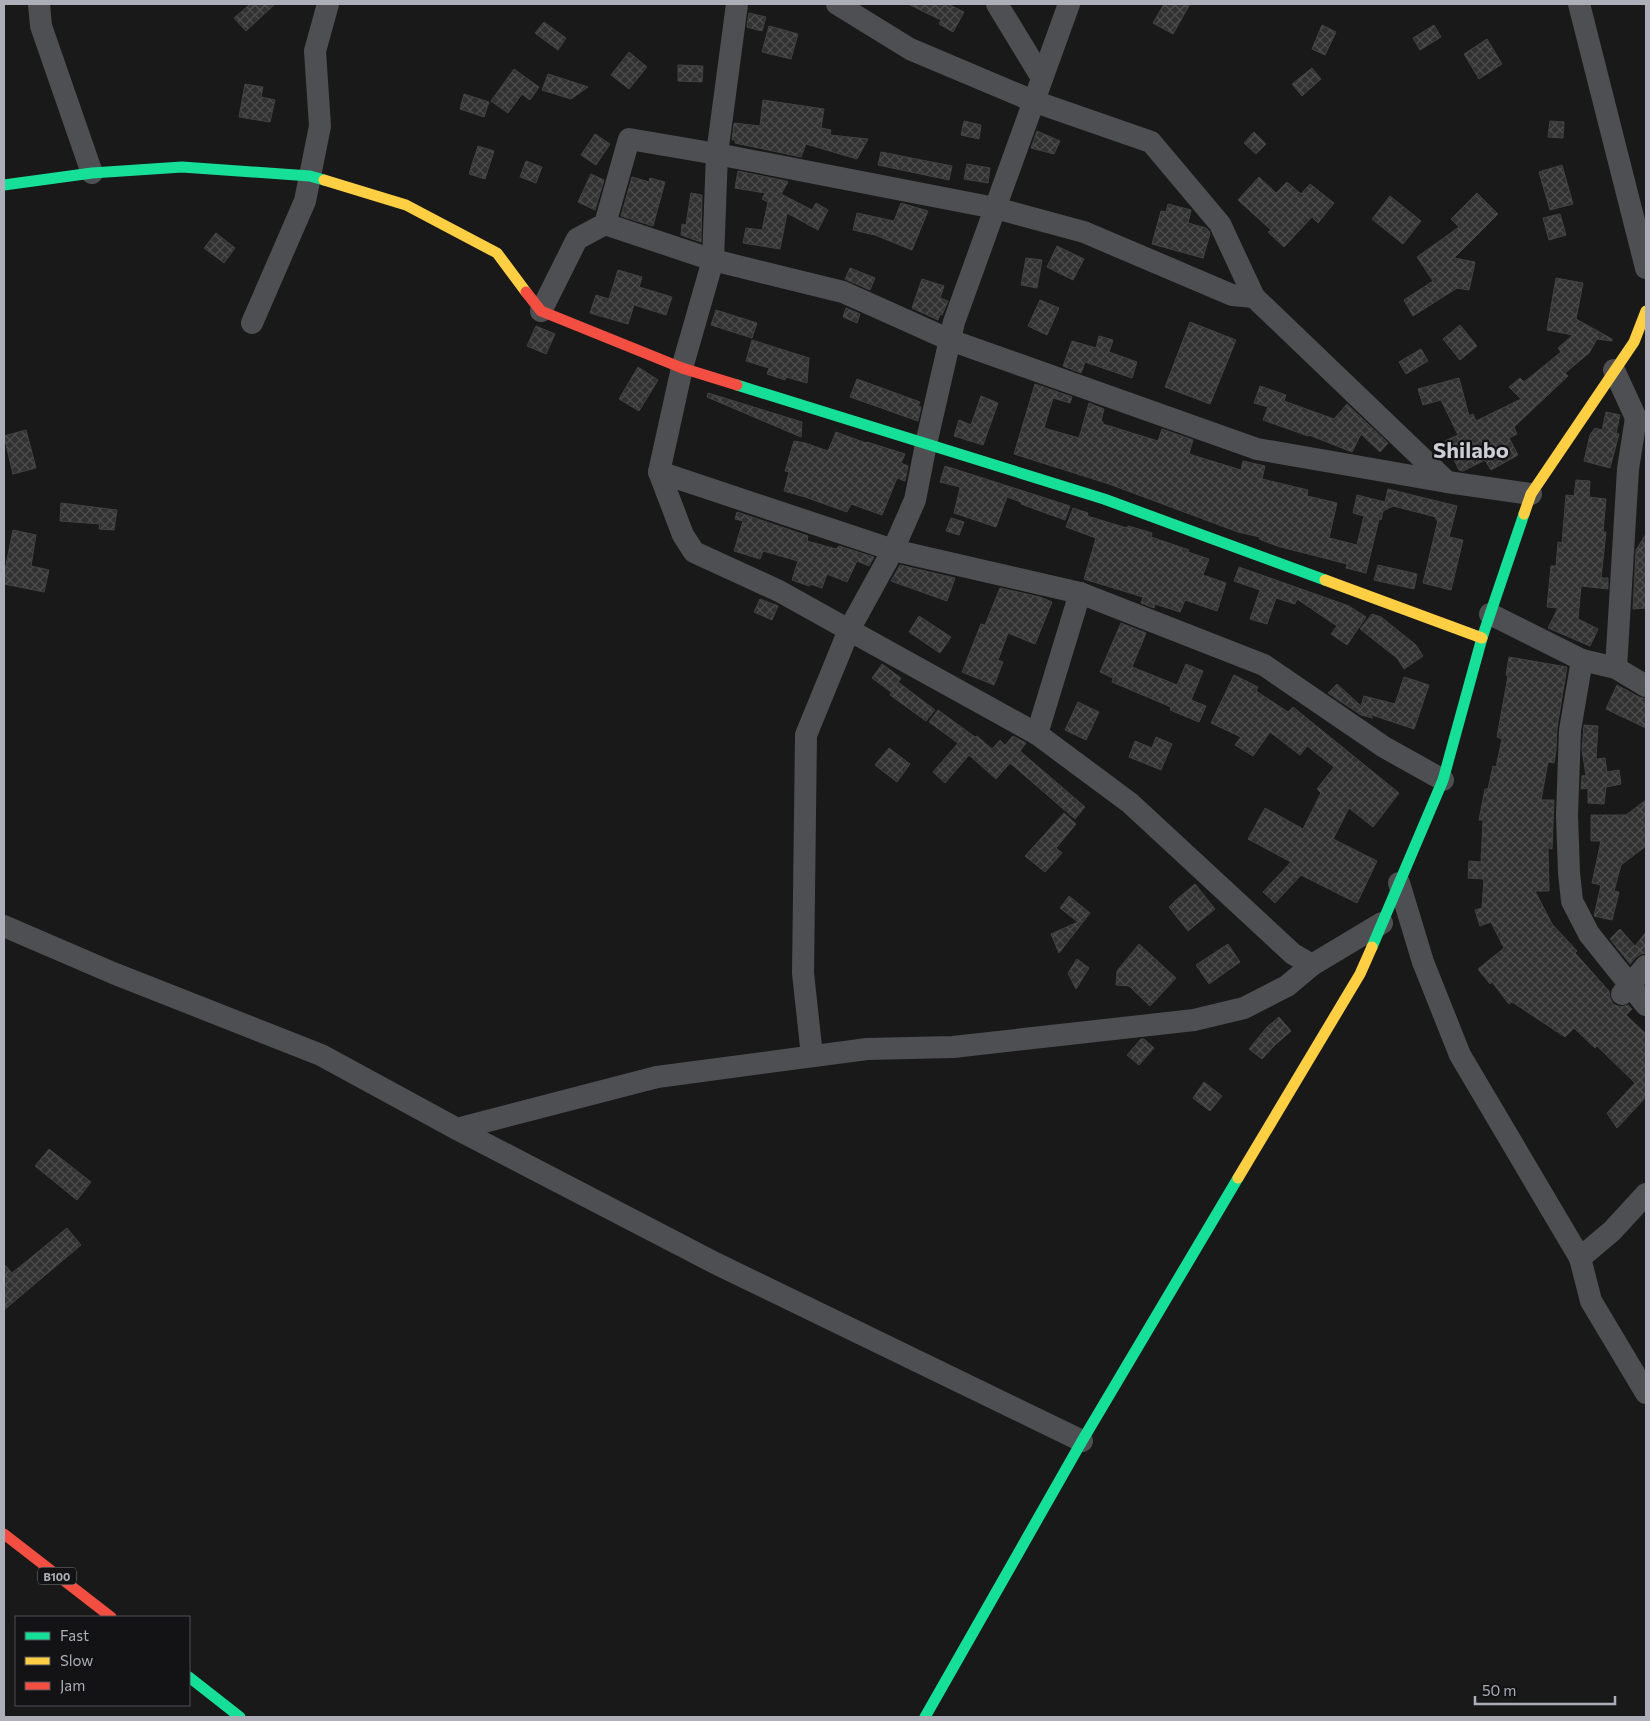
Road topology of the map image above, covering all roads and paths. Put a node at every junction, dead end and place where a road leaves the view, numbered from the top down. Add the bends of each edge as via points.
1 (39, 4) edge
2 (328, 4) edge
3 (737, 4) edge
4 (837, 4) edge
5 (997, 4) edge
6 (1068, 4) edge
7 (1579, 4) edge
8 (1042, 78) junction
9 (1033, 101) junction
10 (718, 154) junction
11 (92, 173) junction
12 (310, 176) junction
13 (4, 185) edge
14 (995, 208) junction
15 (605, 224) junction
16 (713, 260) junction
17 (1646, 268) edge
18 (1254, 297) junction
19 (1646, 310) edge
20 (541, 311) junction
21 (252, 323) dead end
22 (950, 340) junction
23 (682, 368) junction
24 (1614, 370) junction
25 (926, 444) junction
26 (659, 472) junction
27 (1448, 482) junction
28 (1531, 494) junction
29 (893, 550) junction
30 (1080, 593) junction
31 (1490, 614) junction
32 (849, 630) junction
33 (1482, 638) junction
34 (1582, 660) junction
35 (1616, 668) junction
36 (1646, 686) edge
37 (1037, 734) junction
38 (1443, 780) junction
39 (1399, 883) junction
40 (1382, 923) junction
41 (4, 926) edge
42 (1312, 965) junction
43 (1646, 966) edge
44 (1626, 989) junction
45 (1646, 1005) edge
46 (812, 1056) junction
47 (457, 1129) junction
48 (1646, 1194) edge
49 (1580, 1258) junction
50 (1646, 1393) edge
51 (1082, 1441) junction
52 (4, 1534) edge
53 (110, 1616) edge
54 (190, 1678) edge
55 (240, 1717) edge
56 (925, 1717) edge

1 - 11 street via 41,26
2 - 12 street via 315,51 320,126
3 - 10 street
4 - 9 street via 910,49
5 - 8 street
6 - 8 street
7 - 17 street
8 - 9 street
9 - 14 street
9 - 18 street via 1151,142 1220,224
10 - 14 street
10 - 15 street via 629,139
10 - 16 street
11 - 12 main road via 182,168
11 - 13 main road
12 - 20 main road via 406,205 497,253
12 - 21 street via 305,201
14 - 18 street via 1084,232 1232,295
14 - 22 street
15 - 16 street
15 - 20 street via 577,240
16 - 22 street via 843,292
16 - 23 street
18 - 27 street
19 - 24 main road via 1634,342
20 - 23 main road
22 - 25 street
22 - 27 street via 1257,449
23 - 25 main road
23 - 26 street
24 - 28 main road
24 - 35 street via 1636,418 1628,468
25 - 29 street via 915,500
25 - 33 main road via 1104,499
26 - 29 street
26 - 32 street via 683,536 694,552 779,591
27 - 28 street
28 - 31 main road
29 - 30 street
29 - 32 street
30 - 37 street
30 - 38 street via 1264,665 1384,747
31 - 33 main road
31 - 34 street
32 - 37 street
32 - 46 street via 806,735 803,974
33 - 38 main road
34 - 35 street
34 - 44 street via 1570,730 1567,814 1572,901
35 - 36 street
37 - 42 street via 1130,803 1293,954
38 - 39 main road
39 - 40 main road
39 - 49 street via 1424,962 1460,1055
40 - 42 street
40 - 51 main road via 1360,974
41 - 47 street via 321,1055
42 - 46 street via 1286,986 1244,1008 1194,1020 953,1047 867,1048
43 - 44 street
44 - 45 street
46 - 47 street via 657,1077
47 - 51 street via 715,1263
48 - 49 street via 1612,1231
49 - 50 street via 1591,1301
51 - 56 main road
52 - 53 main road, B100
54 - 55 main road

